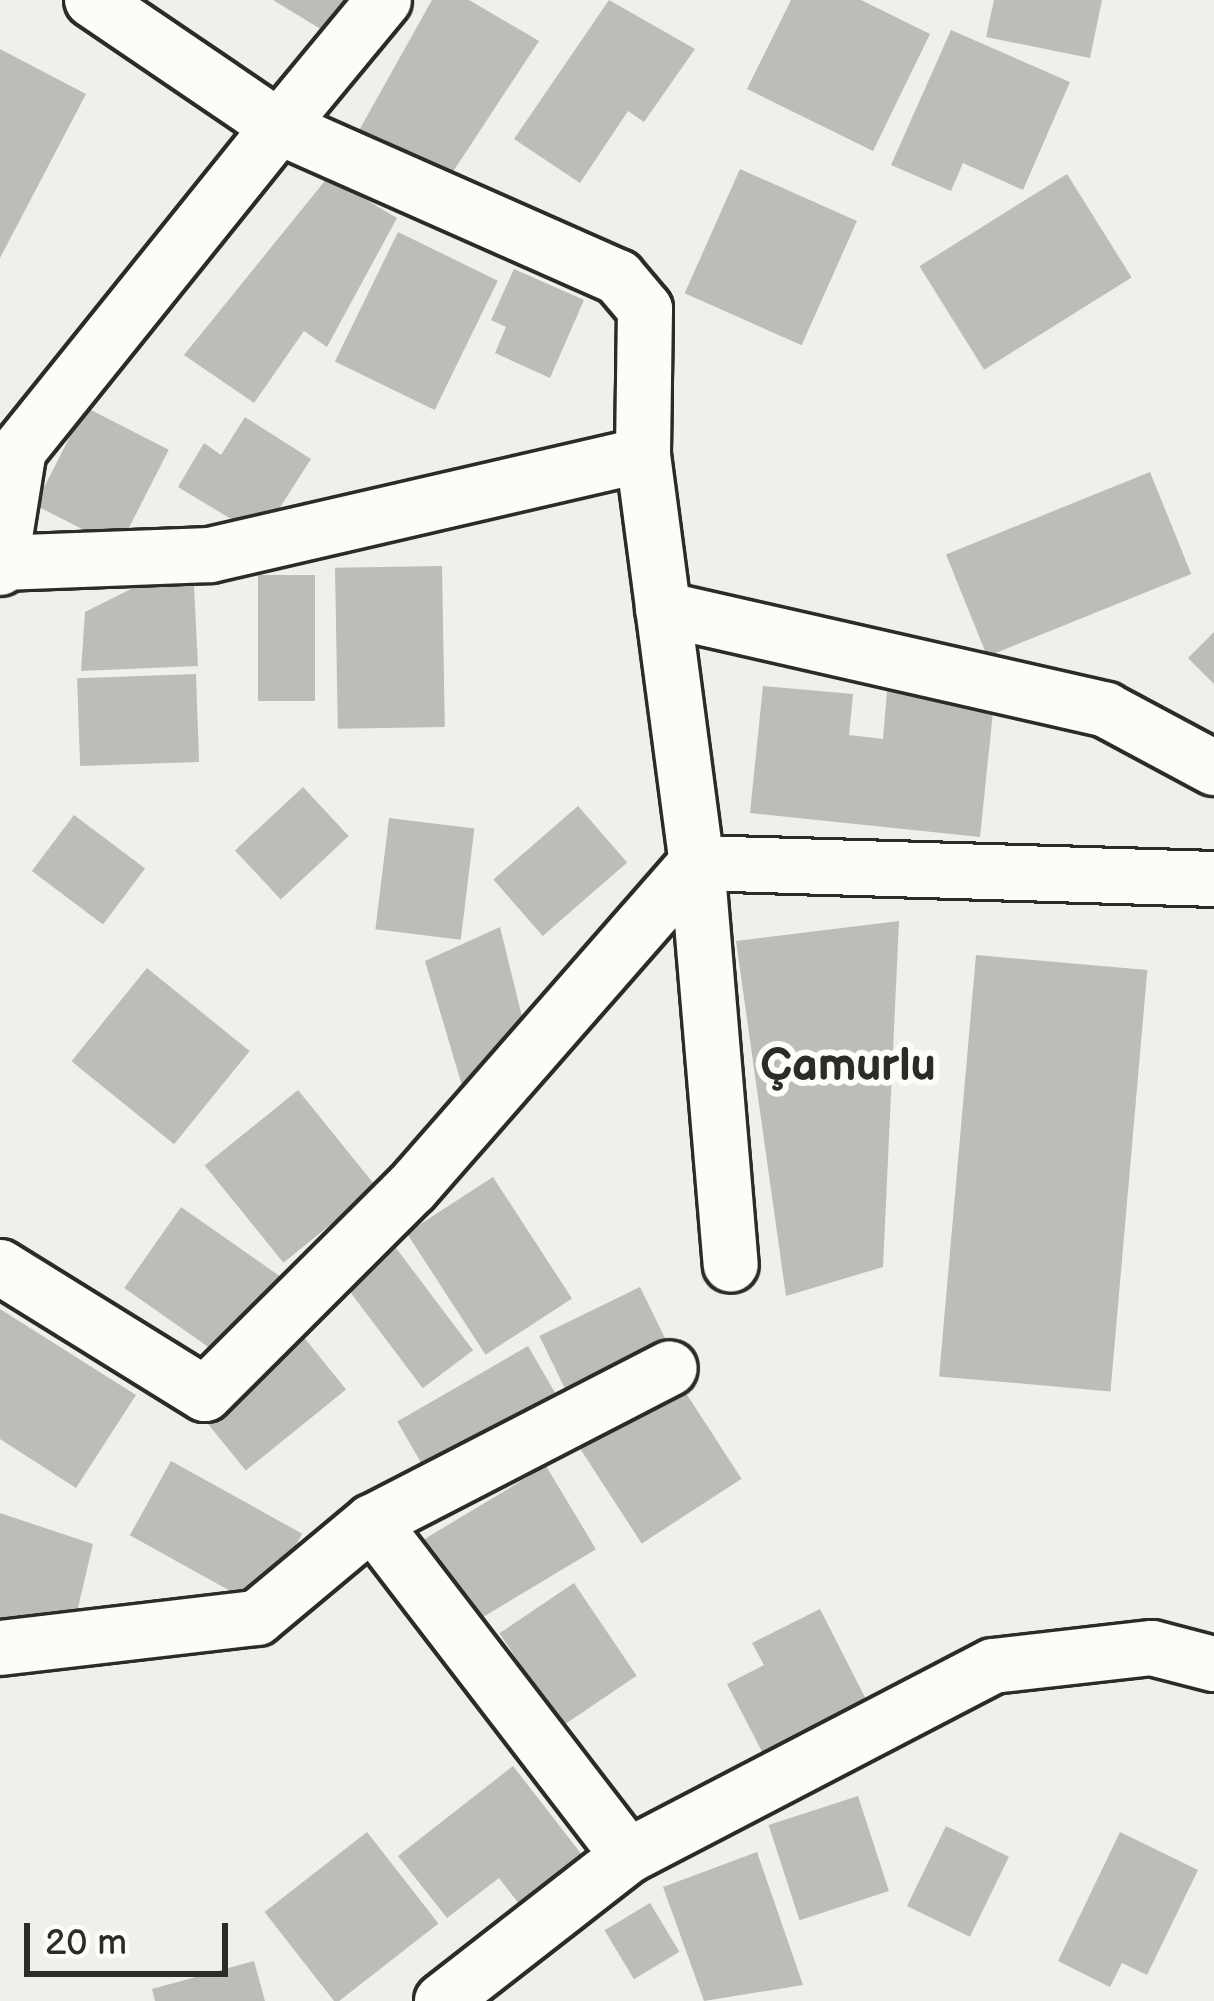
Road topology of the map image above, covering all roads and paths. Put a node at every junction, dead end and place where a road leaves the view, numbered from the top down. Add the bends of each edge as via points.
1 (92, 0) edge
2 (384, 0) edge
3 (279, 127) junction
4 (644, 455) junction
5 (1, 565) edge
6 (663, 609) junction
7 (1214, 768) edge
8 (697, 863) junction
9 (1214, 879) edge
10 (730, 1265) dead end
11 (0, 1267) edge
12 (670, 1368) dead end
13 (372, 1522) junction
14 (0, 1648) edge
15 (1214, 1664) edge
16 (628, 1856) junction
17 (442, 2001) edge

1 - 3 street
2 - 3 street
3 - 4 street via 618,277 645,309
3 - 5 street via 19,450
4 - 5 street via 210,555
4 - 6 street
6 - 7 street via 1106,710
6 - 8 street
8 - 9 street
8 - 10 street
8 - 11 street via 412,1188 206,1394
12 - 13 street
13 - 14 street via 257,1618
13 - 16 street
15 - 16 street via 1152,1648 993,1666
16 - 17 street

